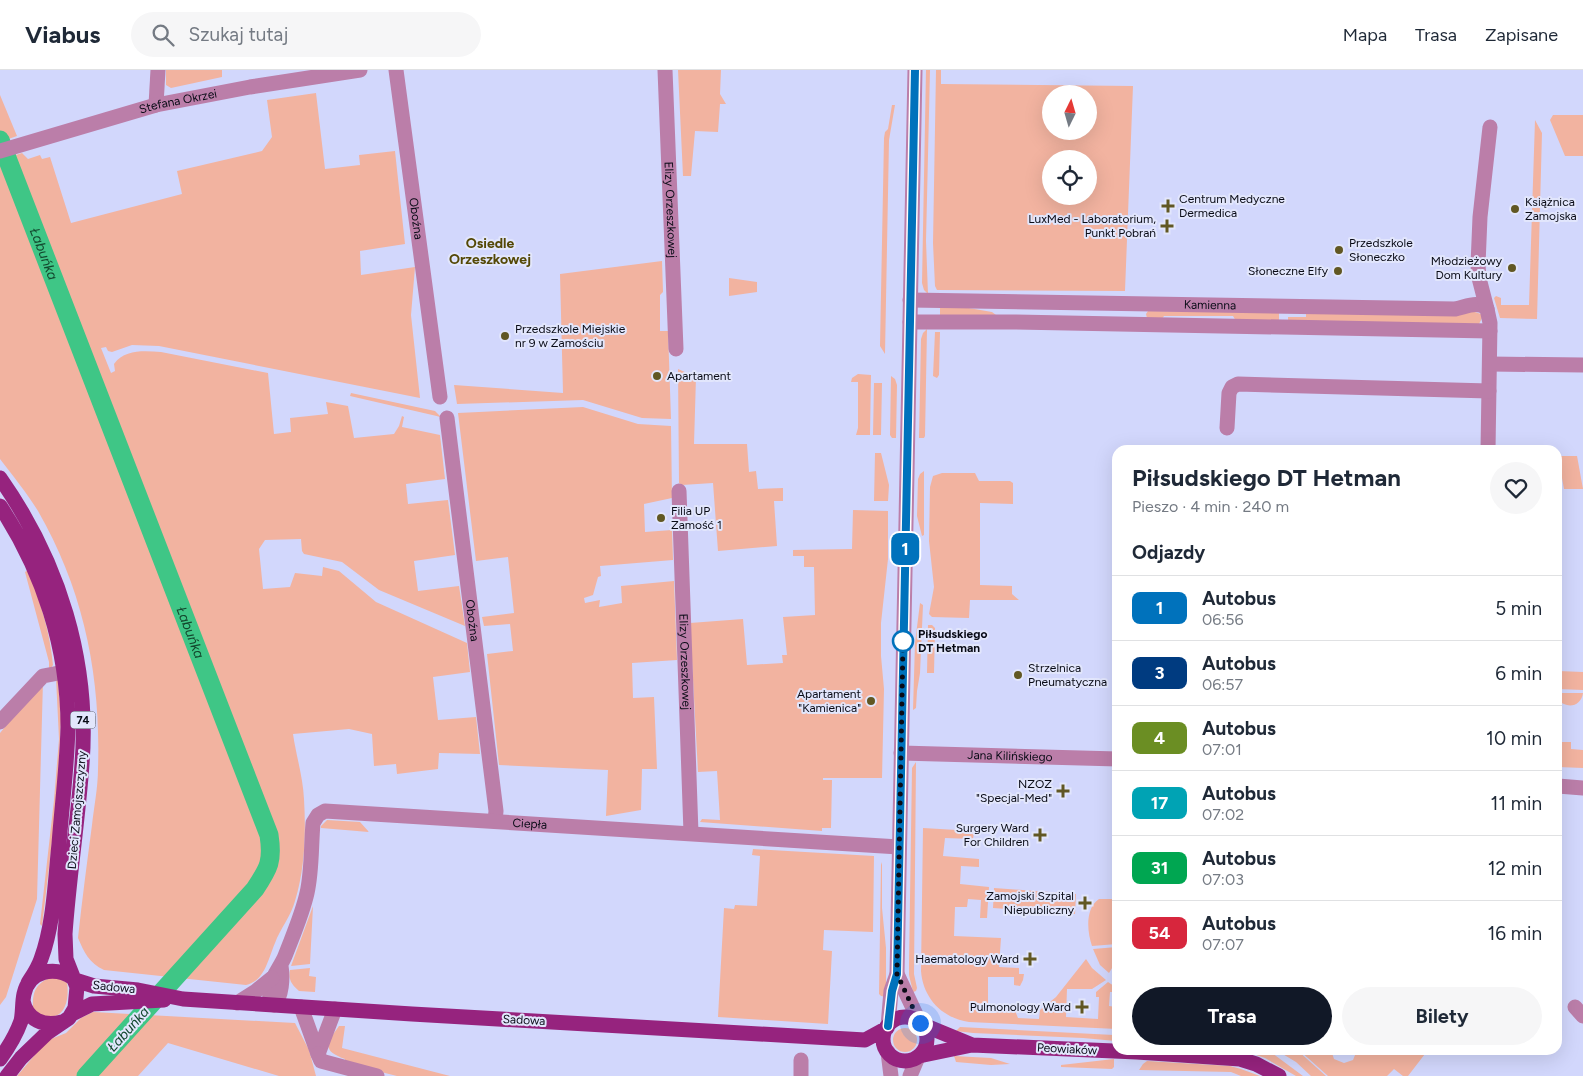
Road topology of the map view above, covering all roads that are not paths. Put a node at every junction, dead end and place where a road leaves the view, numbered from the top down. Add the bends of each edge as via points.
1 (158, 70) edge
2 (360, 70) edge
3 (396, 70) edge
4 (665, 70) edge
5 (915, 70) edge
6 (156, 105) junction
7 (1490, 127) dead end
8 (0, 151) edge
9 (910, 300) junction
10 (1012, 302) junction
11 (1132, 304) junction
12 (1487, 309) junction
13 (910, 322) junction
14 (1012, 322) junction
15 (1131, 324) junction
16 (1490, 331) junction
17 (676, 349) dead end
18 (1490, 364) junction
19 (1583, 366) edge
20 (1489, 391) junction
21 (440, 397) dead end
22 (447, 418) dead end
23 (1227, 428) dead end
24 (1488, 445) edge
25 (0, 478) edge
26 (679, 491) dead end
27 (0, 506) edge
28 (64, 672) junction
29 (0, 722) edge
30 (901, 753) junction
31 (1112, 759) edge
32 (1562, 786) edge
33 (1583, 788) edge
34 (496, 821) junction
35 (691, 833) junction
36 (899, 847) junction
37 (276, 972) junction
38 (897, 974) junction
39 (74, 979) junction
40 (28, 982) junction
41 (183, 999) junction
42 (23, 1001) junction
43 (236, 1002) junction
44 (274, 1005) junction
45 (301, 1007) junction
46 (335, 1009) junction
47 (68, 1018) junction
48 (920, 1023) junction
49 (887, 1027) junction
50 (865, 1040) junction
51 (972, 1045) junction
52 (888, 1052) junction
53 (1112, 1052) edge
54 (1172, 1055) edge
55 (919, 1056) junction
56 (320, 1057) junction
57 (0, 1059) edge
58 (801, 1060) dead end
59 (8, 1076) edge
60 (324, 1076) edge
61 (377, 1076) edge
62 (801, 1076) edge
63 (891, 1076) edge
64 (910, 1076) edge
65 (1279, 1076) edge

1 - 6 street
2 - 6 street, Stefana Okrzei
3 - 21 street, Oboźna
4 - 17 street, Elizy Orzeszkowej
5 - 9 street
6 - 8 street, Stefana Okrzei
7 - 12 street via 1478,265
9 - 10 street, Kamienna
9 - 13 street
10 - 11 street, Kamienna
10 - 14 street
11 - 12 street, Kamienna via 1455,309 1478,305
11 - 15 street
12 - 16 street
13 - 14 street, Kamienna
13 - 30 street
14 - 15 street, Kamienna
15 - 16 street, Kamienna
16 - 18 street
18 - 19 street
18 - 20 street
20 - 23 street via 1238,384 1229,393
20 - 24 street
22 - 34 street, Oboźna
25 - 39 main road, Dzieci Zamojszczyzny / 74 via 25,517 54,577 68,618 78,665 83,713 82,763 65,950
26 - 35 street, Elizy Orzeszkowej
27 - 28 main road, Dzieci Zamojszczyzny / 74 via 24,546 41,584 54,623
28 - 29 street via 43,676
28 - 40 main road, Dzieci Zamojszczyzny / 74 via 67,751 56,870 42,958
30 - 31 street, Jana Kilińskiego
30 - 36 street
32 - 33 street
34 - 35 street, Ciepła
34 - 37 street, Ciepła via 334,811 320,814 313,823 309,879 301,913
35 - 36 street, Ciepła
36 - 38 street
37 - 43 street
37 - 44 street, Ciepła via 280,991
38 - 48 street
38 - 49 street
39 - 40 main road via 61,972 46,972
39 - 41 main road, Sadowa via 94,986
39 - 47 main road, 74 via 75,1008
40 - 42 main road, 74
41 - 43 main road, Sadowa
41 - 47 main road, Sadowa via 92,1004
42 - 47 main road via 36,1020 47,1024
42 - 57 main road, 74 via 18,1027
43 - 44 main road, Sadowa
44 - 45 main road, Sadowa
45 - 46 main road, Sadowa
45 - 56 street
46 - 50 main road, Sadowa
46 - 56 street
47 - 59 main road via 31,1048
48 - 49 main road via 911,1018 900,1018
48 - 51 main road, Peowiaków
48 - 55 main road via 927,1038 926,1048
49 - 50 main road
49 - 52 main road via 884,1037
50 - 52 main road, Sadowa
51 - 53 main road, Peowiaków
51 - 55 main road, Peowiaków
52 - 55 main road via 904,1061
52 - 63 street
54 - 65 main road, Peowiaków via 1232,1058 1256,1064
55 - 64 street
56 - 60 street
56 - 61 street
58 - 62 street

